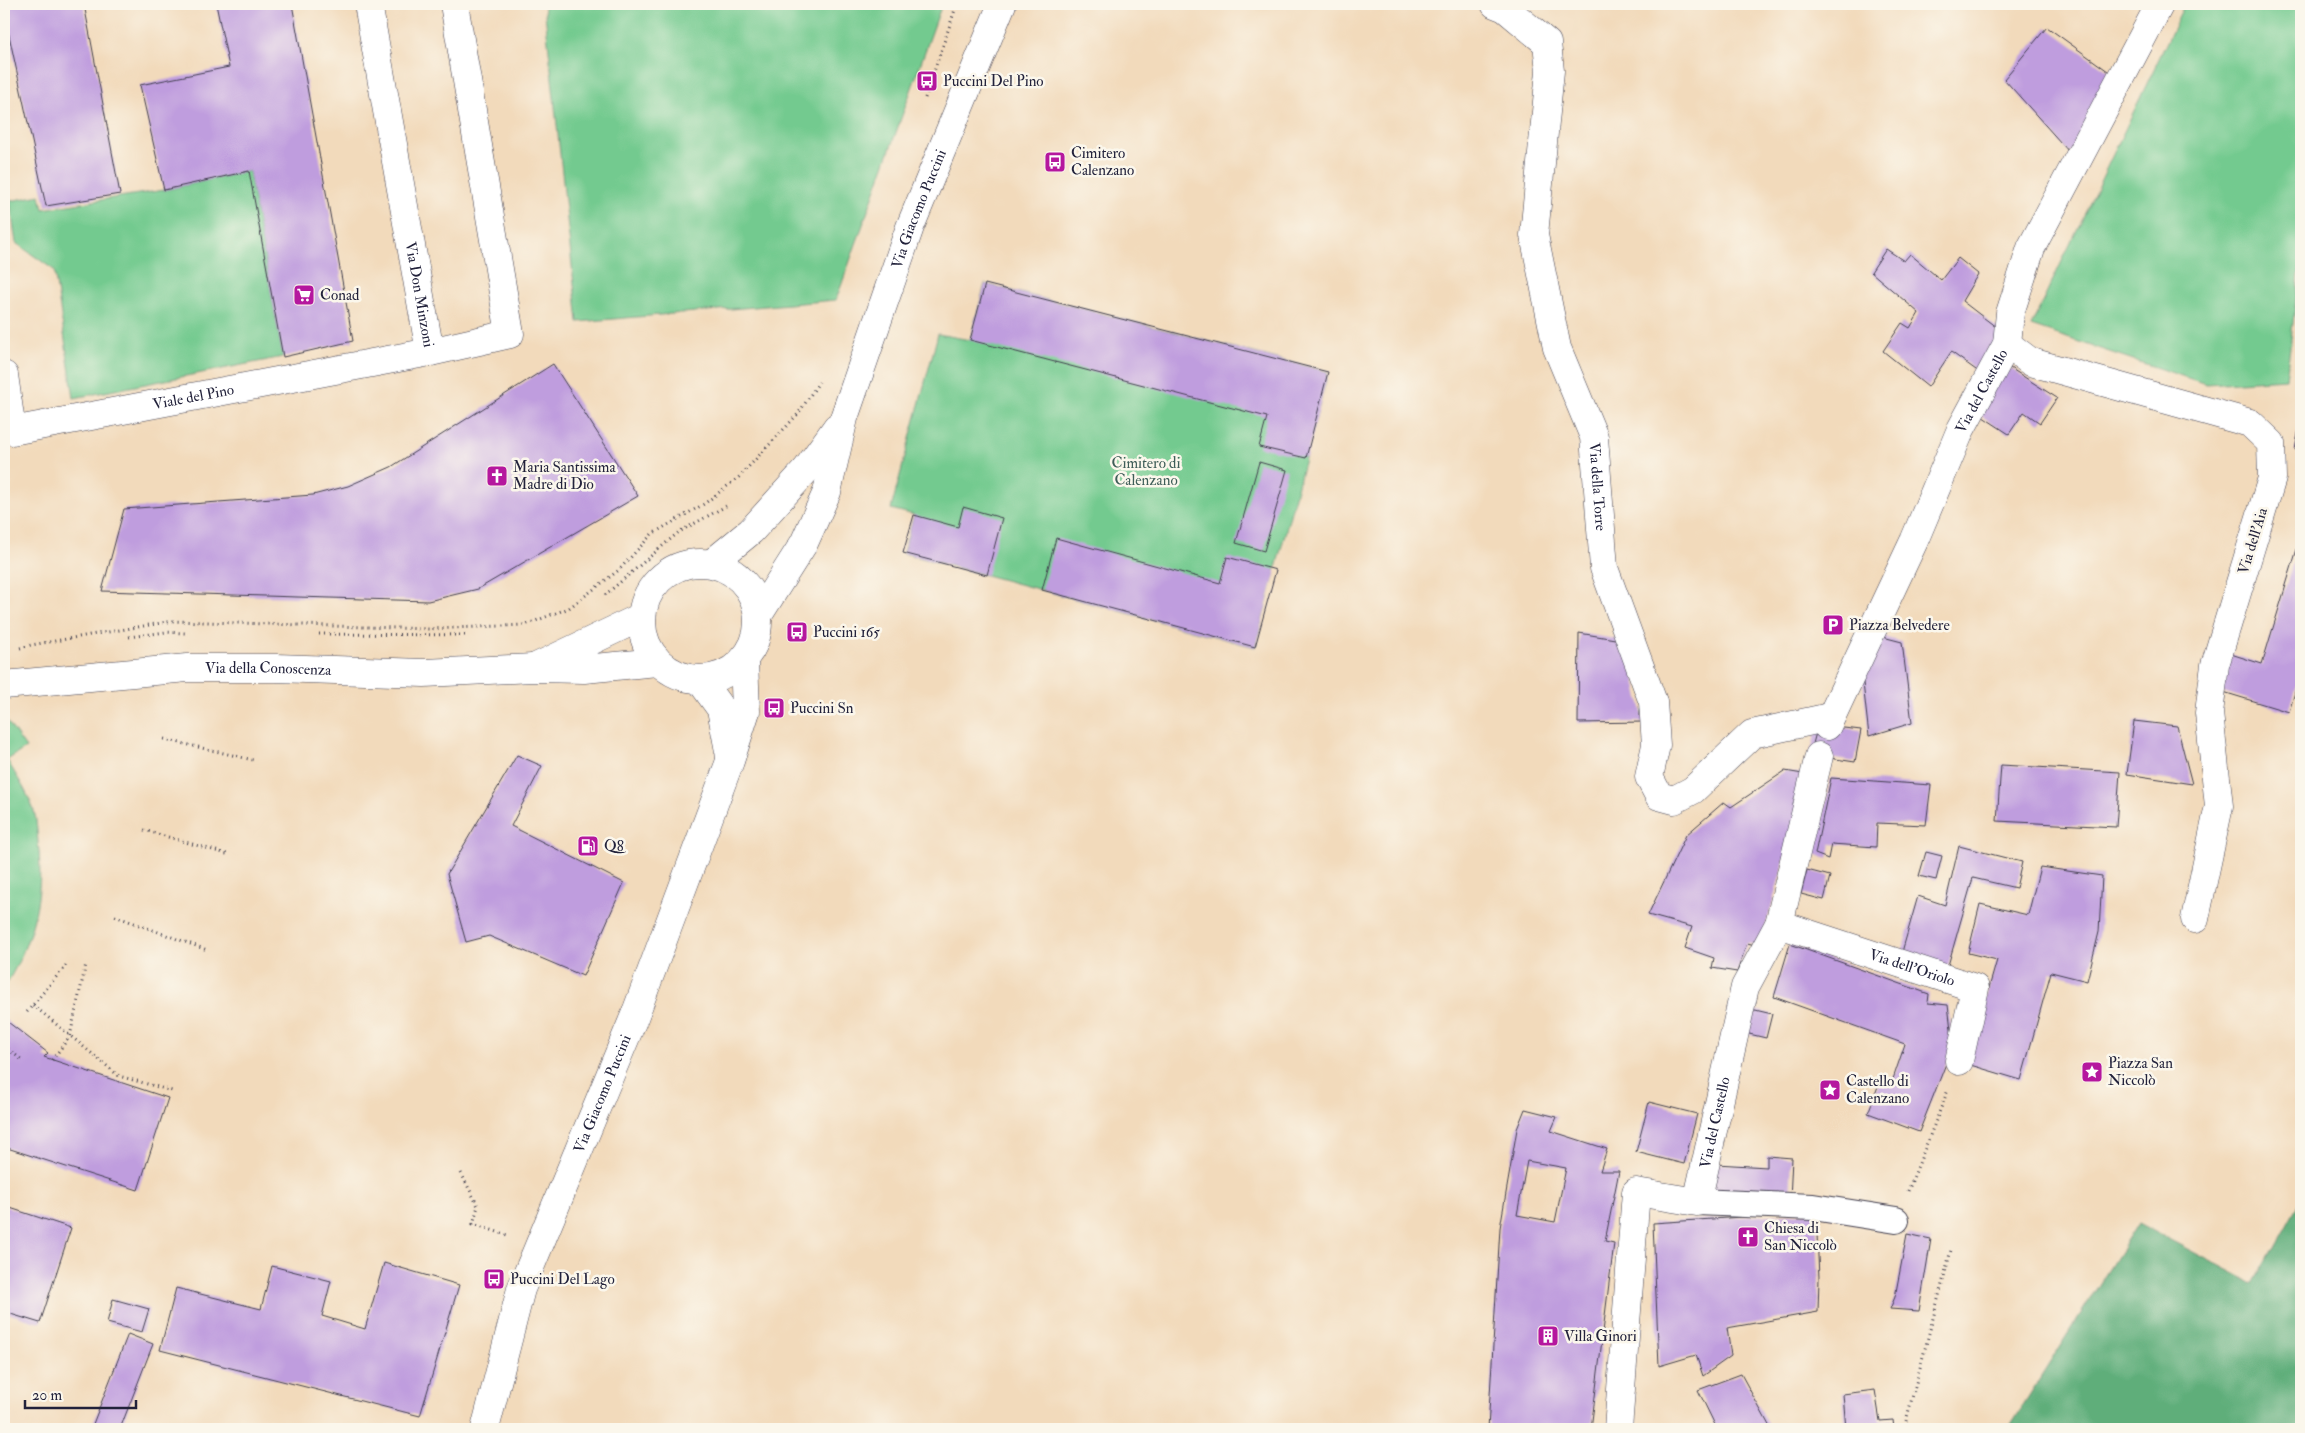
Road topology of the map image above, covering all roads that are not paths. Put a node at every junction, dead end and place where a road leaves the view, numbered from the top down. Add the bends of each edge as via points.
1 (368, 4) edge
2 (454, 4) edge
3 (1003, 4) edge
4 (1495, 4) edge
5 (2160, 4) edge
6 (2007, 344) junction
7 (430, 352) junction
8 (4, 375) edge
9 (844, 418) junction
10 (712, 563) junction
11 (759, 614) junction
12 (640, 617) junction
13 (744, 660) junction
14 (658, 662) junction
15 (533, 668) junction
16 (700, 680) junction
17 (4, 685) edge
18 (1828, 721) joint
19 (1819, 756) dead end
20 (730, 761) junction
21 (2195, 919) dead end
22 (1779, 924) junction
23 (1959, 1062) road end
24 (1697, 1202) junction
25 (1896, 1220) road end
26 (485, 1429) edge
27 (1618, 1429) edge

1 - 7 street, Via Don Minzoni
2 - 7 street, Via Don Minzoni via 510,334
3 - 9 street, Via Giacomo Puccini via 910,227
4 - 18 street, Via della Torre via 1505,8 1547,43 1550,72 1534,234 1557,348 1594,437 1604,568 1653,702 1656,745 1650,777 1659,796 1674,800 1693,790 1752,734
5 - 6 street, Via del Castello via 2031,248 2010,313
6 - 18 street, Via del Castello via 1961,430 1914,541
6 - 21 street, Via dell'Aia via 2031,362 2250,423 2271,442 2272,478 2215,665 2209,713 2219,806
7 - 8 street, Viale del Pino via 12,431
9 - 10 street, Via Giacomo Puccini via 808,469 751,531
9 - 11 street, Via Giacomo Puccini via 828,492 804,543
10 - 11 street, Via Giacomo Puccini via 734,573 751,591
10 - 12 street, Via Giacomo Puccini via 687,564 664,574 648,593
11 - 13 street, Via Giacomo Puccini via 756,638
12 - 14 street, Via Giacomo Puccini via 644,641
12 - 15 street, Via della Conoscenza
13 - 16 street, Via Giacomo Puccini via 724,675
13 - 20 street, Via Giacomo Puccini via 746,711
14 - 15 street, Via della Conoscenza
14 - 16 street, Via Giacomo Puccini via 677,676
15 - 17 street, Via della Conoscenza via 424,673 187,668
16 - 20 street via 721,709
19 - 22 street, Via del Castello
20 - 26 street, Via Giacomo Puccini via 635,1015 521,1289
22 - 23 street, Via dell'Oriolo via 1974,988
22 - 24 street, Via del Castello via 1746,988
24 - 25 street via 1813,1207
24 - 27 street via 1636,1192

